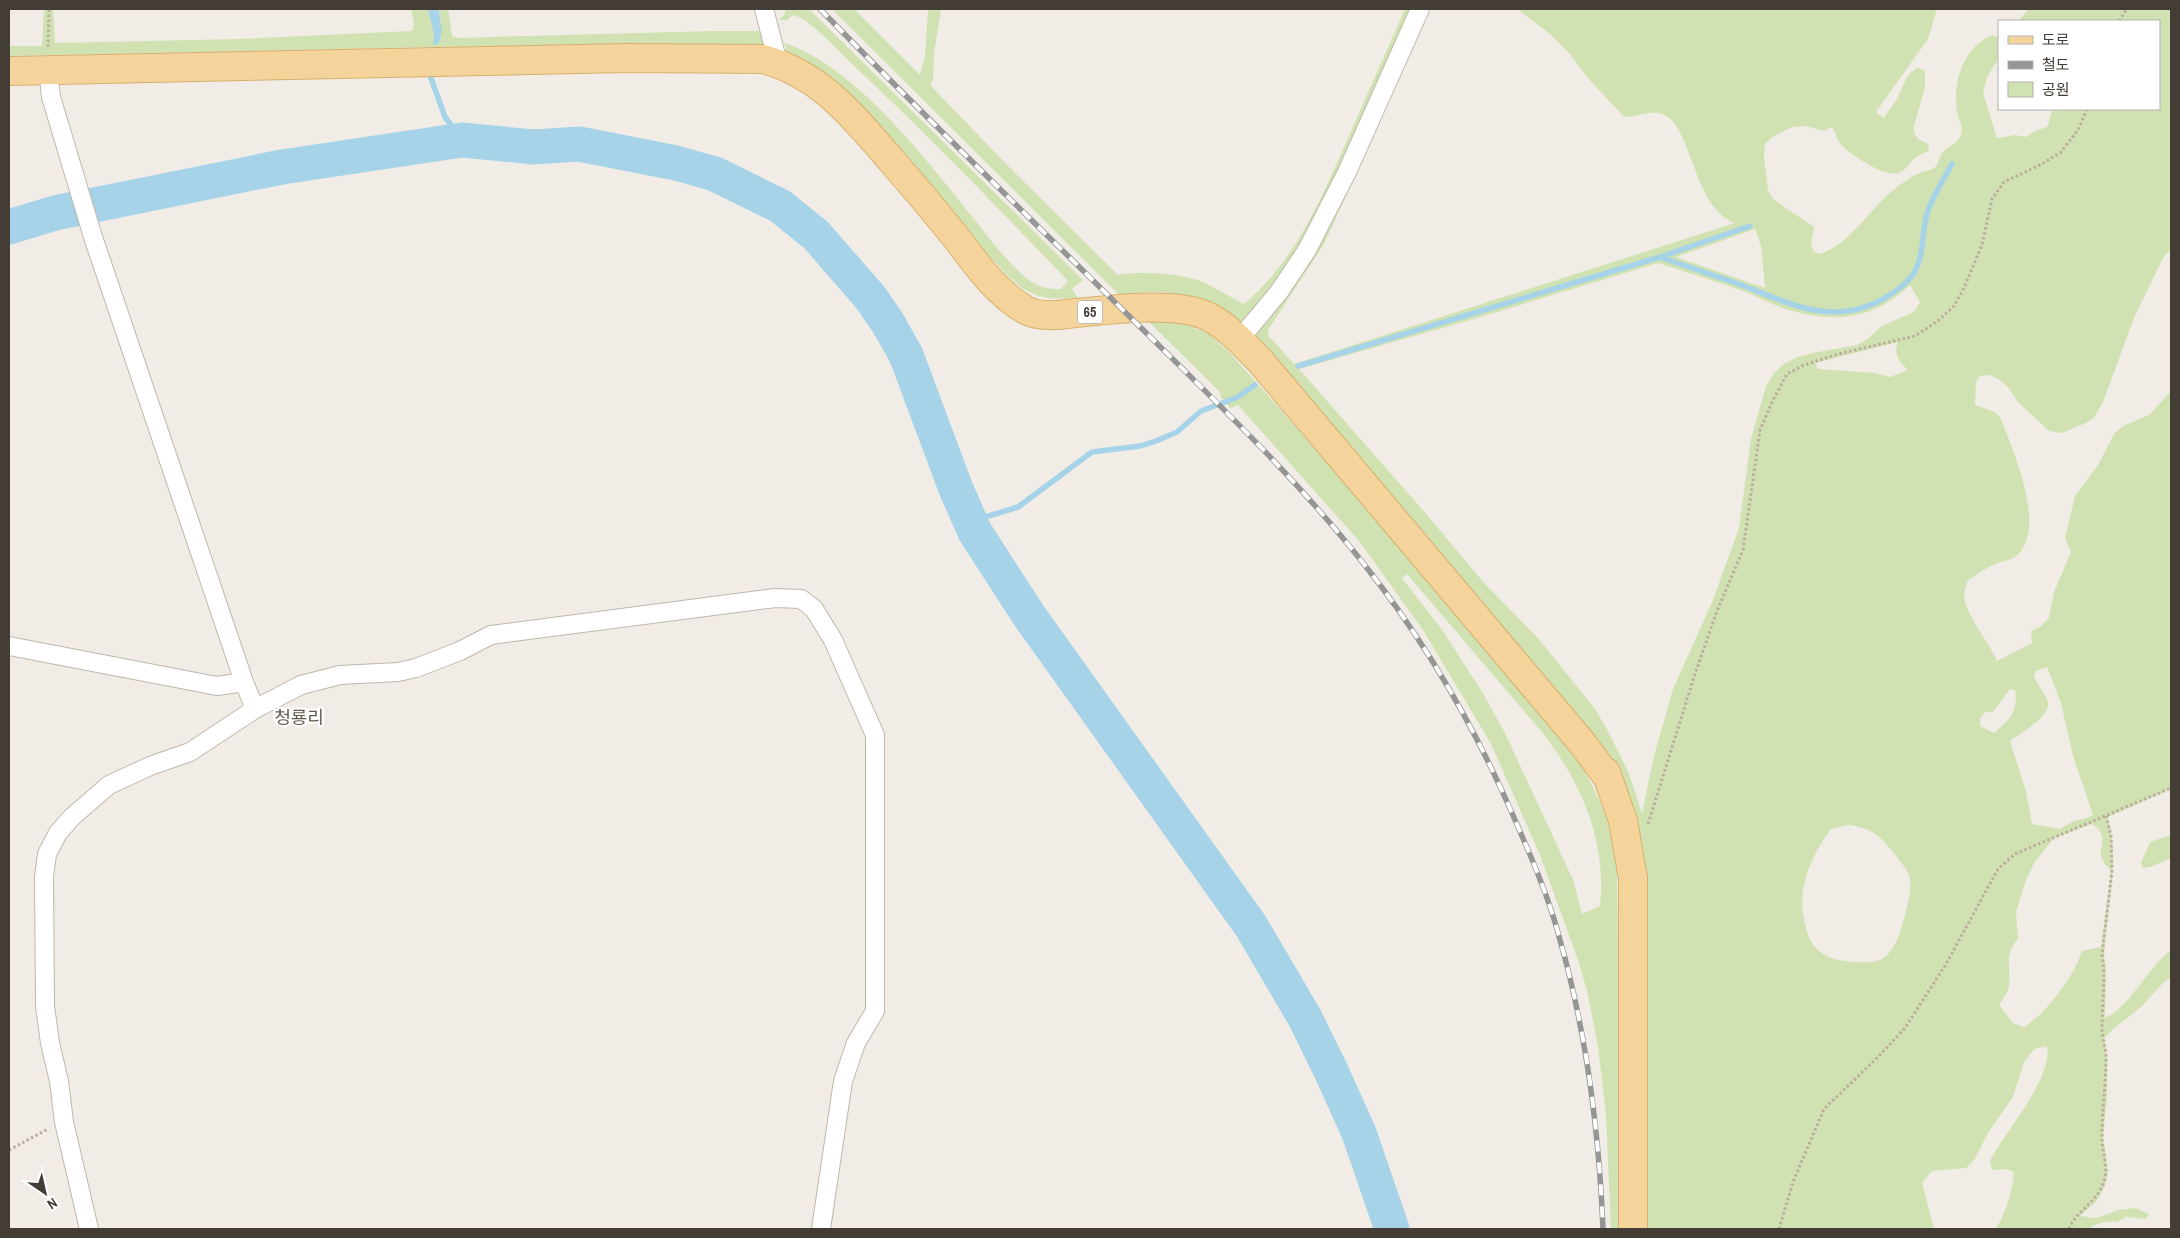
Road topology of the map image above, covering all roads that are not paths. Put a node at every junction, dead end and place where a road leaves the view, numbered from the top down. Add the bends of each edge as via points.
1 (764, 9) edge
2 (1420, 9) edge
3 (778, 63) junction
4 (48, 70) junction
5 (9, 71) edge
6 (1239, 340) junction
7 (9, 646) edge
8 (244, 682) junction
9 (255, 709) junction
10 (88, 1229) edge
11 (821, 1229) edge
12 (1633, 1229) edge

1 - 3 street
2 - 6 street via 1347,172 1307,250 1279,292
3 - 4 main road, 65 via 763,59 628,58
3 - 6 main road, 65 via 835,98 933,209 991,282 1025,311 1051,316 1150,307 1176,309 1206,316
4 - 5 main road, 65
4 - 8 street via 50,97 73,175
6 - 12 main road, 65 via 1261,362 1606,772 1623,821 1633,878
7 - 8 street via 217,686
8 - 9 street
9 - 10 street via 190,752 150,766 109,786 58,833 47,854 44,877 45,1006 64,1122
9 - 11 street via 301,686 340,675 416,668 491,635 775,598 801,599 814,609 834,640 875,735 876,821 875,1011 856,1043 843,1081

